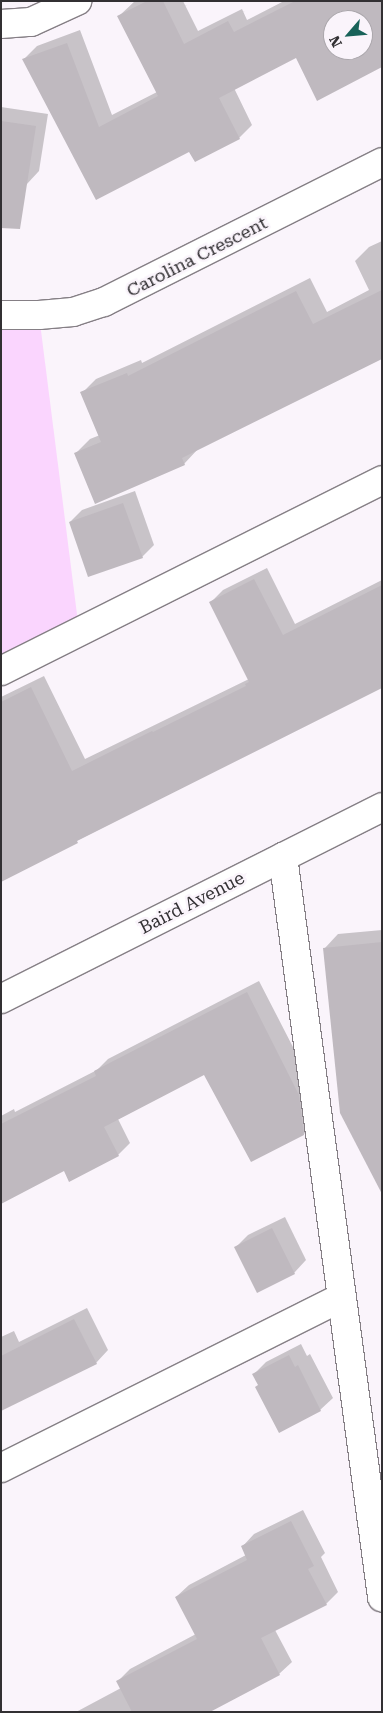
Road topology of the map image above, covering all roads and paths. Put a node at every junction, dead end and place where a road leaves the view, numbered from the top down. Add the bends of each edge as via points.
1 (77, 1) edge
2 (1, 24) edge
3 (382, 162) edge
4 (1, 315) edge
5 (382, 480) edge
6 (1, 671) edge
7 (382, 807) edge
8 (283, 857) junction
9 (1, 998) edge
10 (341, 1298) junction
11 (1, 1468) edge
12 (382, 1597) edge

1 - 2 street via 31,22
3 - 4 street, Carolina Crescent via 104,302 73,312
5 - 6 street
7 - 8 street, Baird Avenue
8 - 9 street, Baird Avenue
8 - 10 street
10 - 11 street
10 - 12 street

